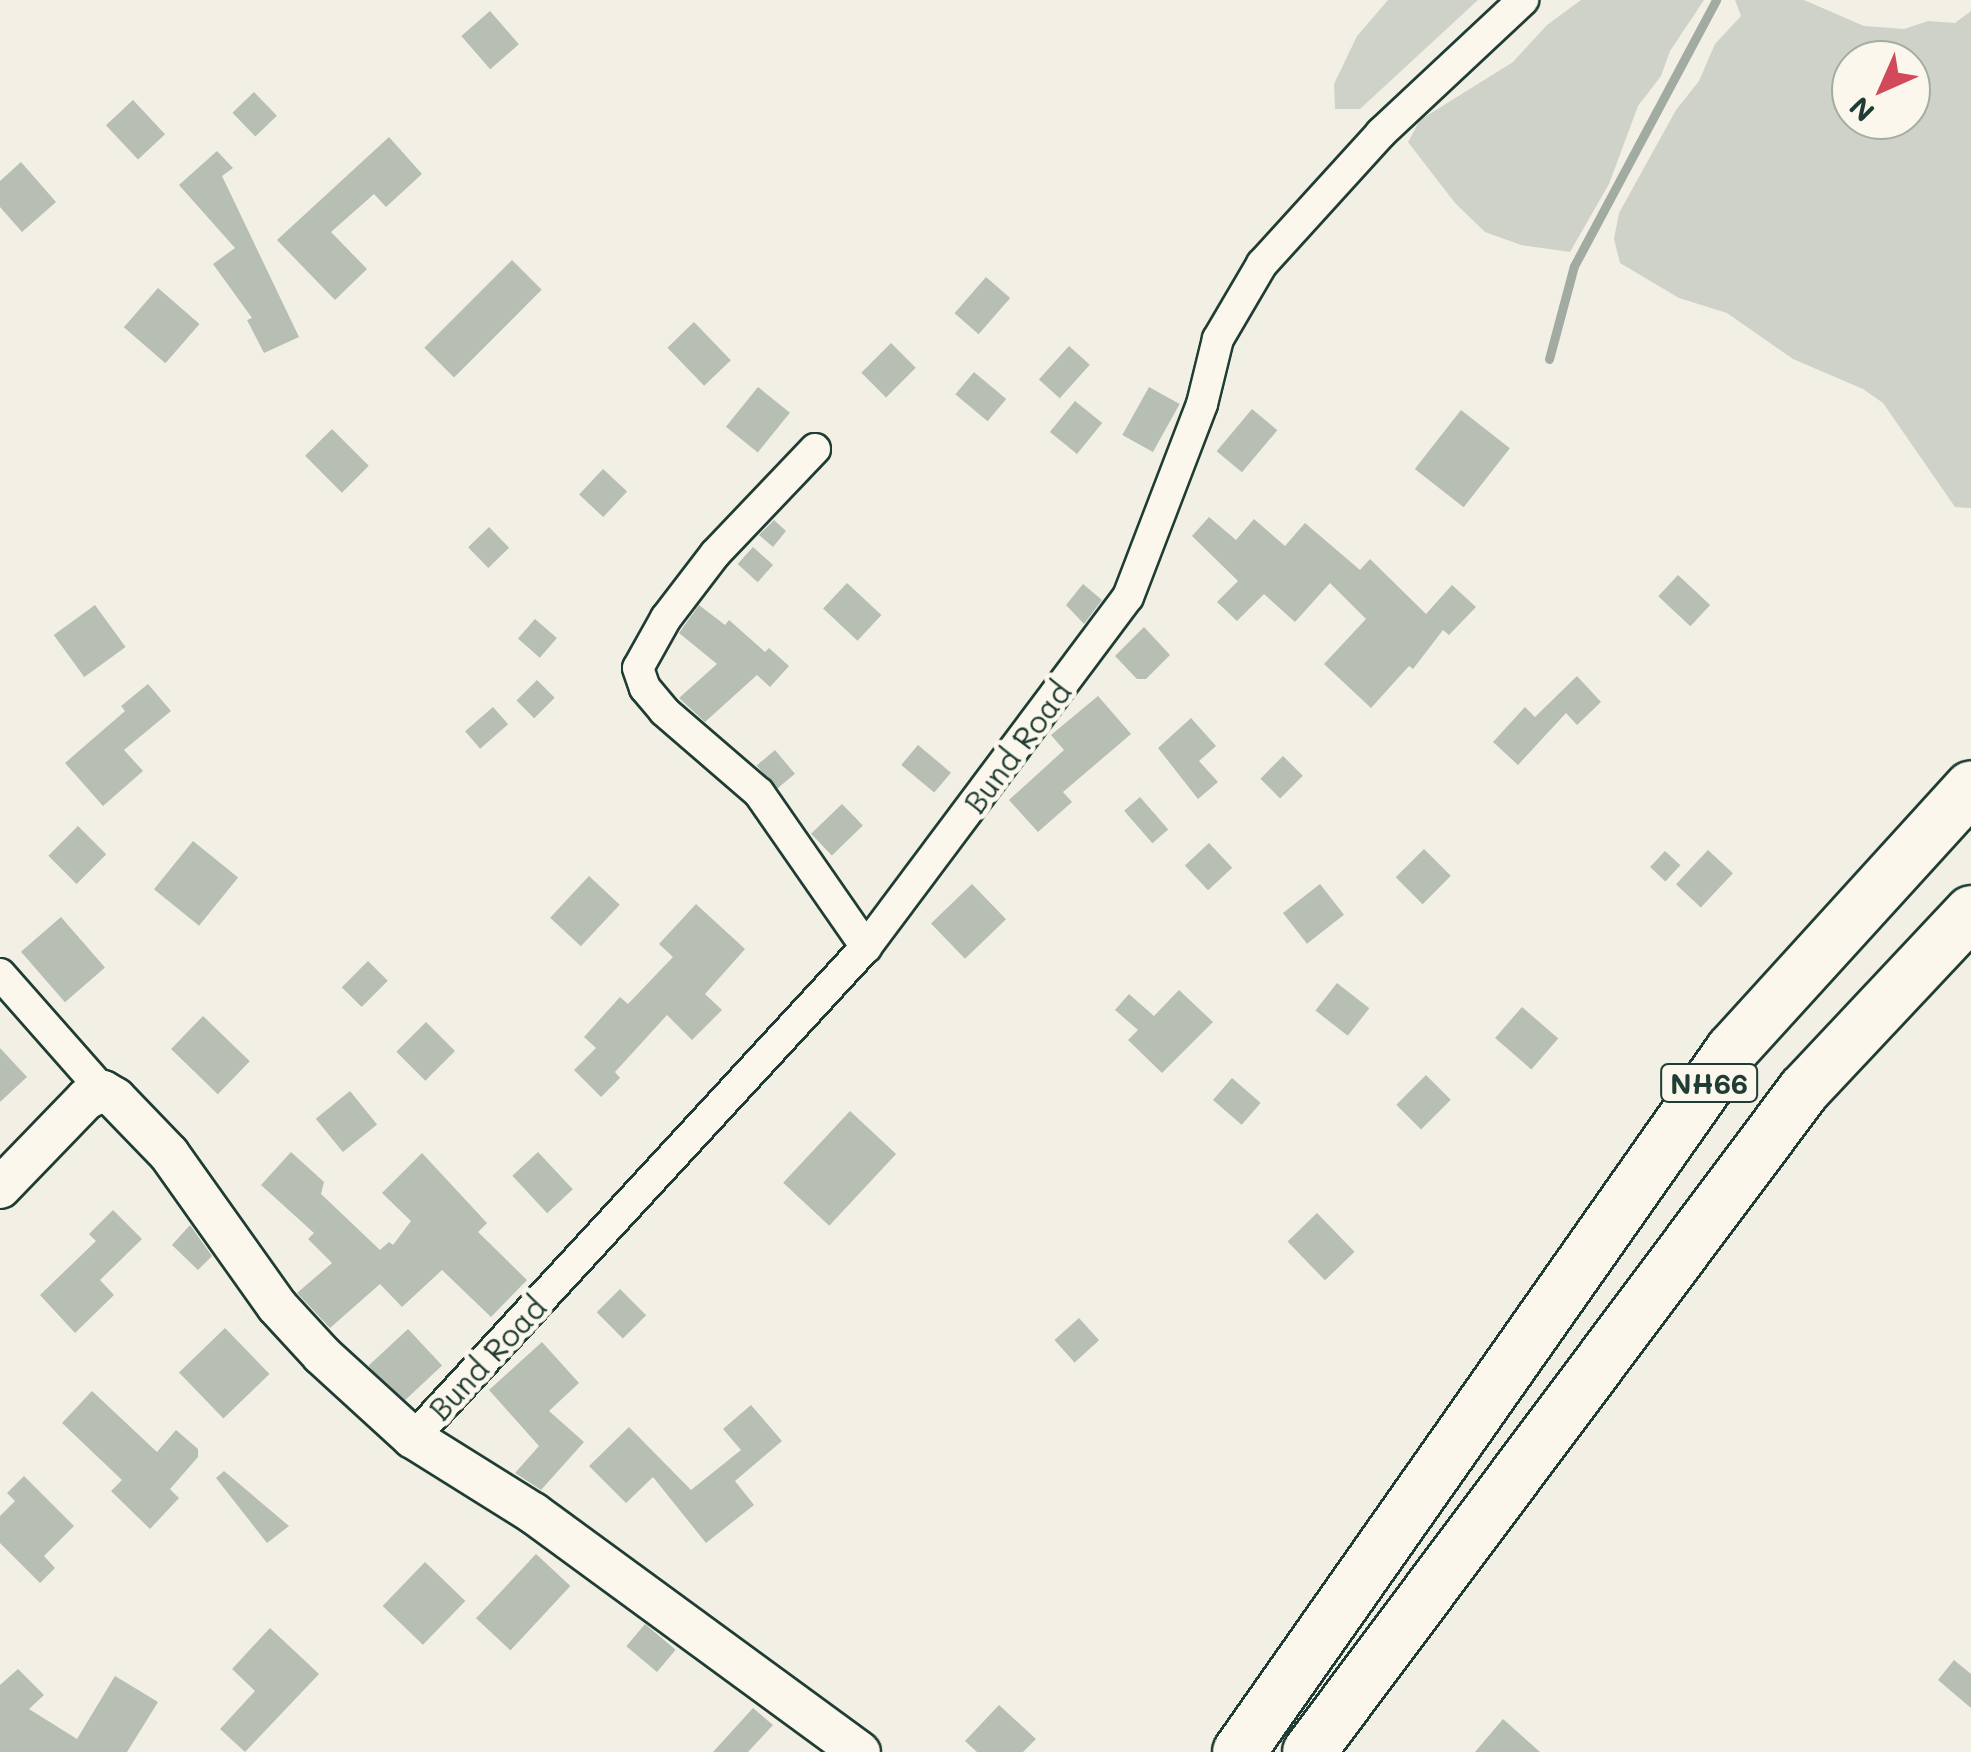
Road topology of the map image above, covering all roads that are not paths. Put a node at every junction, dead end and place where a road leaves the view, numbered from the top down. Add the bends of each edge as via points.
1 (1523, 0) edge
2 (815, 448) dead end
3 (1971, 787) edge
4 (1971, 912) edge
5 (866, 947) junction
6 (0, 974) edge
7 (103, 1090) junction
8 (0, 1188) edge
9 (413, 1438) junction
10 (860, 1752) edge
11 (1239, 1752) edge
12 (1309, 1752) edge

1 - 5 street, Bund Road via 1381,133 1262,264 1218,339 1202,404 1128,597
2 - 5 street via 714,554 638,668 664,711 759,792
3 - 11 highway, NH66 via 1732,1050
4 - 12 highway, NH66 via 1804,1090
5 - 9 street, Bund Road
6 - 7 street
7 - 8 main road via 70,1113
7 - 9 main road via 169,1154 277,1306
9 - 10 main road via 533,1513

